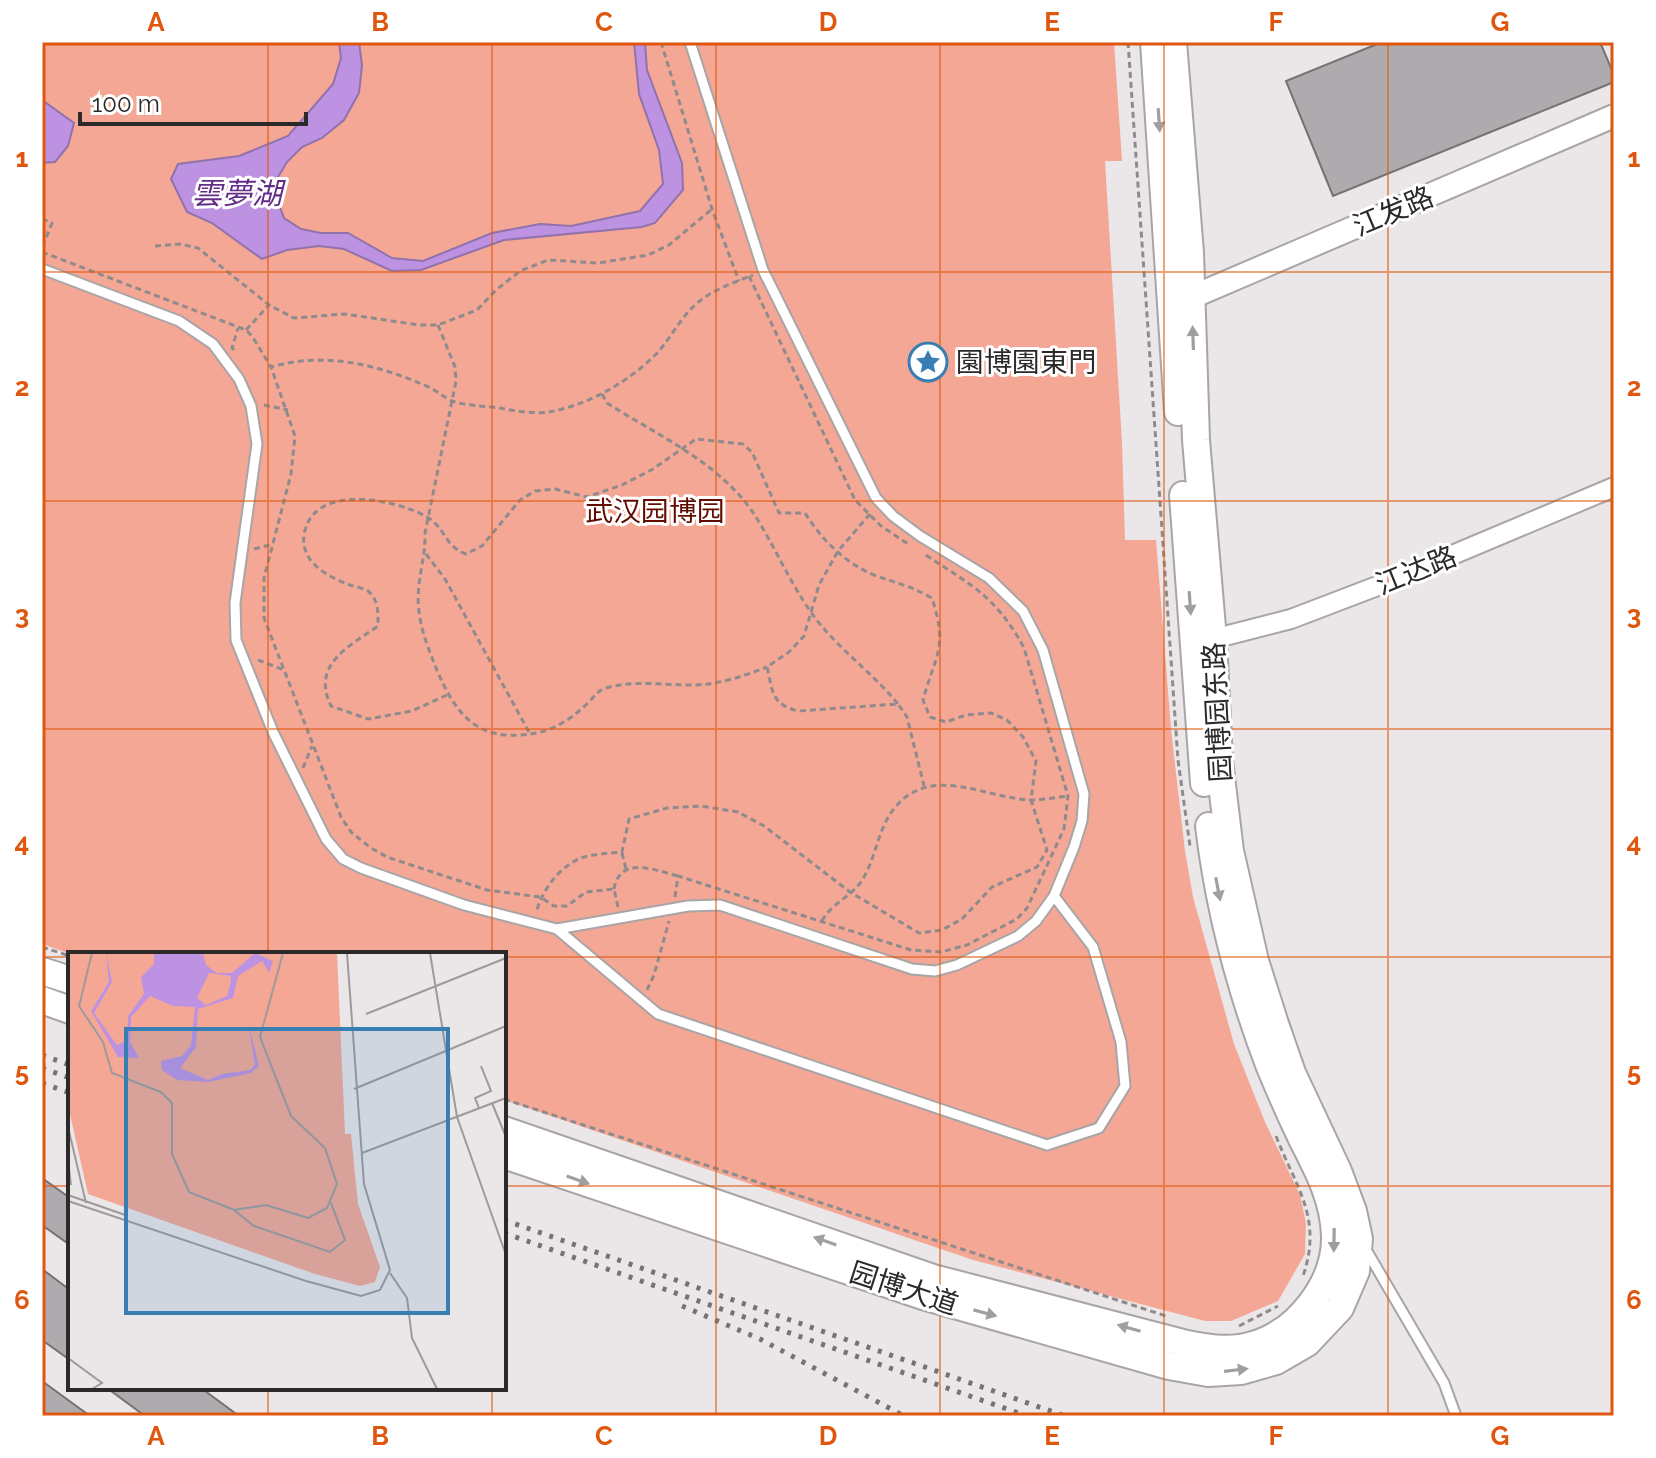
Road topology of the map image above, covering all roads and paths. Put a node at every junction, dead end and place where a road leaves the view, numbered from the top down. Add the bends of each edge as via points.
1 (661, 42) edge
2 (690, 42) edge
3 (1128, 42) edge
4 (1154, 42) edge
5 (1173, 42) edge
6 (1614, 116) edge
7 (712, 209) junction
8 (42, 219) edge
9 (155, 246) dead end
10 (42, 248) edge
11 (42, 269) edge
12 (763, 270) junction
13 (749, 276) junction
14 (739, 281) junction
15 (1181, 302) junction
16 (269, 305) junction
17 (438, 325) junction
18 (238, 328) dead end
19 (246, 330) dead end
20 (239, 357) dead end
21 (602, 394) junction
22 (452, 401) junction
23 (262, 404) dead end
24 (288, 410) junction
25 (681, 449) junction
26 (1614, 487) edge
27 (882, 505) junction
28 (869, 515) junction
29 (428, 517) junction
30 (907, 543) dead end
31 (273, 544) junction
32 (252, 549) dead end
33 (838, 551) junction
34 (920, 552) dead end
35 (426, 554) junction
36 (811, 610) junction
37 (1213, 639) junction
38 (253, 648) dead end
39 (767, 667) junction
40 (284, 670) junction
41 (447, 695) junction
42 (898, 704) junction
43 (530, 734) junction
44 (312, 746) junction
45 (303, 768) dead end
46 (924, 786) junction
47 (1084, 794) junction
48 (1068, 796) junction
49 (1031, 800) junction
50 (622, 852) junction
51 (387, 857) junction
52 (1191, 857) dead end
53 (373, 861) dead end
54 (626, 869) junction
55 (678, 876) junction
56 (614, 889) junction
57 (850, 892) junction
58 (1054, 896) junction
59 (540, 897) junction
60 (631, 905) dead end
61 (674, 908) junction
62 (822, 922) junction
63 (557, 929) junction
64 (42, 947) edge
65 (68, 955) edge
66 (42, 971) edge
67 (68, 979) edge
68 (42, 1000) edge
69 (641, 1000) junction
70 (68, 1009) edge
71 (506, 1100) edge
72 (506, 1131) edge
73 (1275, 1131) dead end
74 (506, 1156) edge
75 (1358, 1252) junction
76 (1301, 1281) dead end
77 (1286, 1302) dead end
78 (1174, 1318) dead end
79 (1235, 1328) dead end
80 (1284, 1329) joint
81 (1307, 1343) joint
82 (1456, 1416) edge

1 - 7 path
2 - 12 lane
3 - 52 path via 1178,760
4 -> 15 main road, 园博园东路
5 - 15 main road, 园博园东路
6 - 15 street, 江发路
7 - 14 path
7 - 17 path via 669,245 648,255 598,263 548,260 520,271 477,310
8 - 10 path via 52,223
9 - 16 path via 198,248
11 - 63 lane via 179,321 213,344 239,379 251,406 257,444 235,603 236,640 273,732 326,839 343,859 361,868 464,905
12 - 13 path
12 - 27 lane via 848,447
13 - 14 path
13 - 28 path via 855,500
14 - 21 path via 695,305 652,359
37 -> 15 main road, 园博园东路
15 -> 80 main road, 园博园东路 via 1199,746 1216,884 1269,1065 1323,1179 1335,1236 1333,1263 1324,1283 1308,1308
16 - 17 path via 294,318 345,314
16 - 19 path
17 - 22 path via 455,367
18 - 20 path via 232,348
21 - 22 path via 547,412
21 - 25 path via 607,403
22 - 24 path via 389,371 318,358 271,367
22 - 29 path
23 - 24 path
24 - 31 path via 295,436 291,474
25 - 29 path via 622,485 587,497 555,489 535,491 520,500 482,546 466,554 453,549
25 - 33 path via 696,439 743,444 752,452 779,513 805,513
25 - 36 path via 729,485 752,512
26 - 37 street, 江达路 via 1291,619
27 - 28 path
27 - 47 lane via 920,536 989,578 1023,611 1043,650
28 - 30 path
28 - 33 path
29 - 35 path
29 - 41 path via 352,497 312,515 304,535 307,554 321,572 368,592 378,608 378,626 325,672 323,691 331,706 368,719 412,711
31 - 32 path
31 - 40 path via 262,596 264,618
33 - 36 path
33 - 49 path via 873,574 932,598 941,625 940,653 923,700 930,717 946,722 991,713 1007,720 1036,761
34 - 48 path via 985,594 1013,628 1024,648
35 - 41 path via 418,584 419,610 425,641
35 - 43 path
36 - 39 path via 804,636
36 - 42 path
37 - 75 main road, 园博园东路 via 1222,795 1247,931 1292,1073 1353,1211
38 - 40 path via 258,662
39 - 42 path via 775,700 798,711
39 - 43 path via 732,680 625,683 601,689 561,726
40 - 44 path
41 - 43 path via 463,718 477,726 496,733
42 - 46 path via 907,717
44 - 45 path
44 - 51 path via 351,832
46 - 49 path via 963,786
46 - 57 path via 898,803 882,827 861,882
47 - 48 path
47 - 58 lane via 1082,821
48 - 49 path
48 - 62 path via 1064,829 1027,908 979,939 941,952 911,950
49 - 57 path via 1047,850 1037,867 992,887 962,919 942,930 919,933
50 - 54 path
50 - 57 path via 629,819 667,808 738,812
50 - 59 path via 583,858 562,871
51 - 53 path
51 - 59 path via 487,890
54 - 55 path via 641,866
54 - 56 path
55 - 61 path
55 - 62 path
56 - 59 path via 586,892 567,906 554,906
56 - 60 path via 617,907
57 - 62 path
58 - 61 lane via 1018,936 935,971 912,969 720,905
58 - 69 lane via 1093,947 1121,1042 1125,1086 1099,1128 1047,1145 658,1014
61 - 63 lane
61 - 69 path
63 - 69 lane
64 - 65 path
66 - 67 main road
68 - 70 main road
71 - 78 path
80 -> 72 main road, 园博大道 via 1253,1345 1216,1349 1187,1344 933,1278
73 - 76 path via 1310,1217 1310,1255
74 -> 81 main road, 园博大道 via 923,1296 1169,1366 1208,1373 1241,1371 1276,1361
75 - 81 main road, 园博园东路 via 1340,1308
75 - 82 lane via 1368,1253 1444,1383
77 - 79 path

